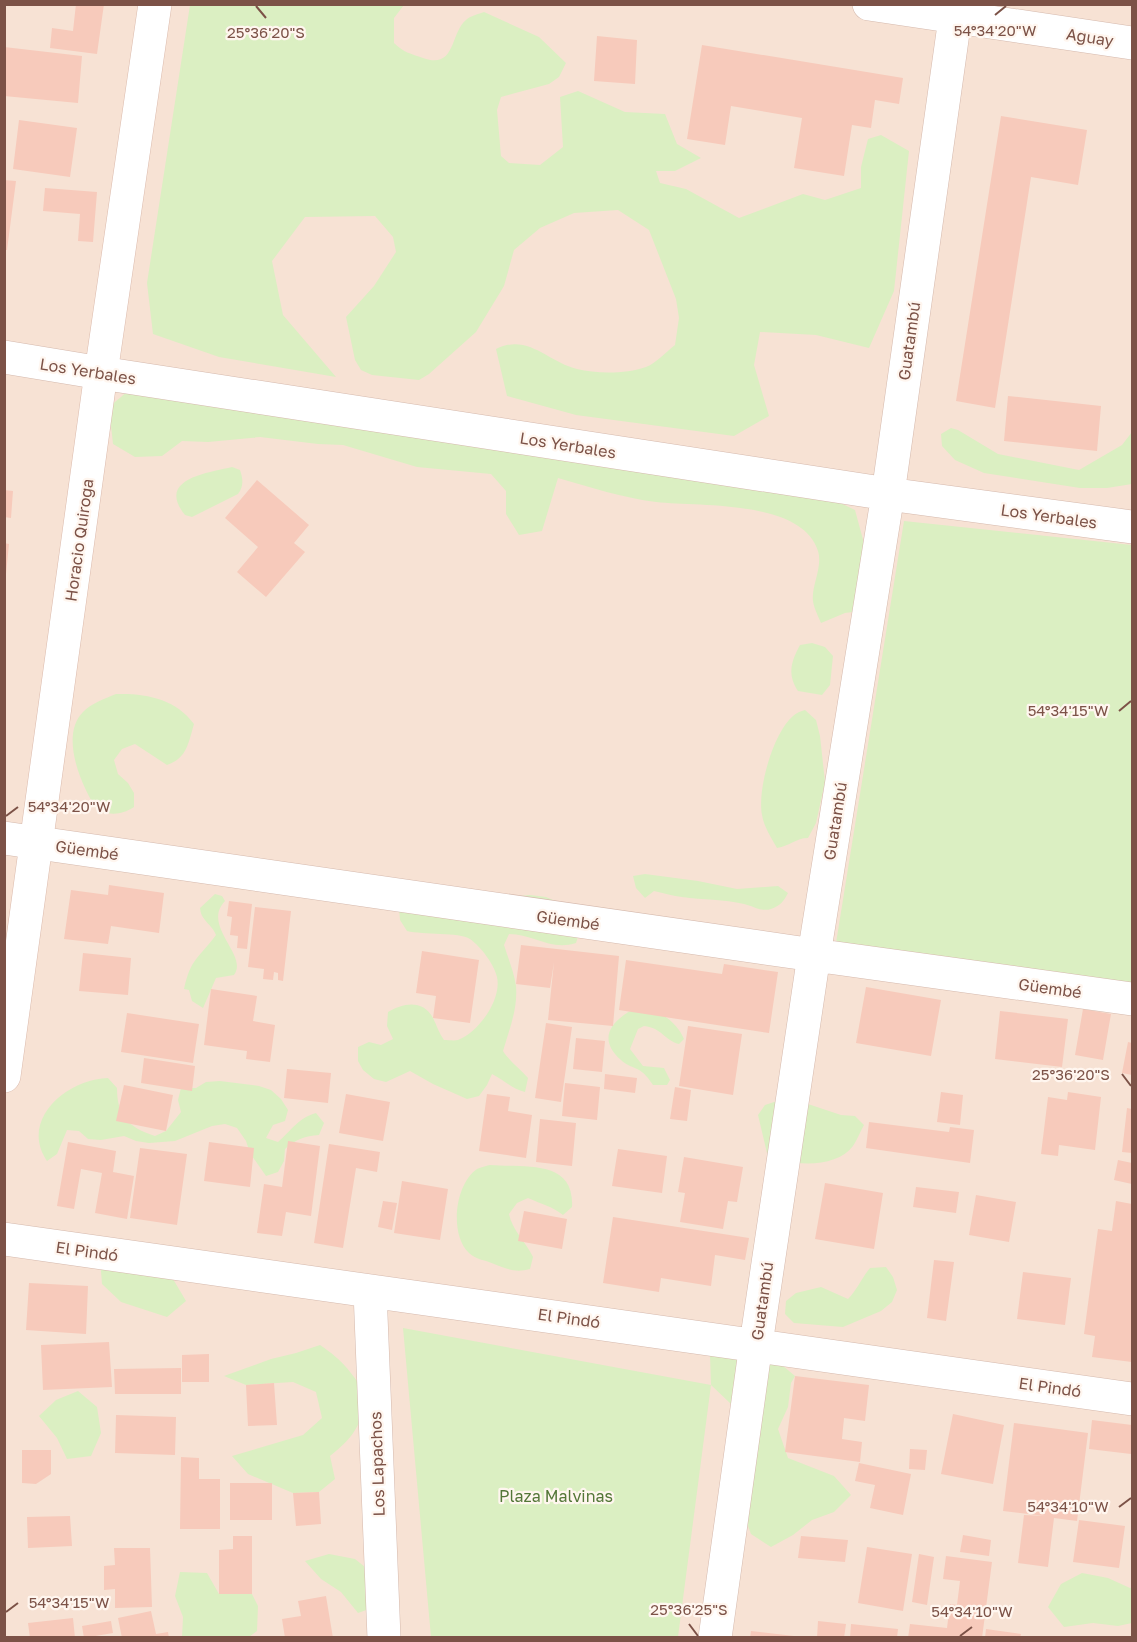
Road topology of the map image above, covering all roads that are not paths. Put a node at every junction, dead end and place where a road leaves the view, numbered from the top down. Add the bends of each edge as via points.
1 (155, 4) edge
2 (869, 4) edge
3 (956, 10) edge
4 (1132, 43) edge
5 (4, 357) edge
6 (101, 373) junction
7 (888, 494) junction
8 (1132, 528) edge
9 (4, 838) edge
10 (37, 843) junction
11 (814, 955) junction
12 (1132, 999) edge
13 (4, 1076) edge
14 (4, 1239) edge
15 (370, 1291) junction
16 (756, 1344) junction
17 (1132, 1399) edge
18 (384, 1638) edge
19 (715, 1638) edge

1 - 6 street, Horacio Quiroga
2 - 3 street, Aguay
3 - 4 street, Aguay
3 - 7 street, Guatambú
5 - 6 street, Los Yerbales
6 - 7 street, Los Yerbales
6 - 10 street, Horacio Quiroga
7 - 8 street, Los Yerbales
7 - 11 street, Guatambú
9 - 10 street, Güembé
10 - 11 street, Güembé
10 - 13 street, Horacio Quiroga
11 - 12 street, Güembé
11 - 16 street, Guatambú
14 - 15 street, El Pindó
15 - 16 street, El Pindó
15 - 18 street, Los Lapachos
16 - 17 street, El Pindó
16 - 19 street, Guatambú

